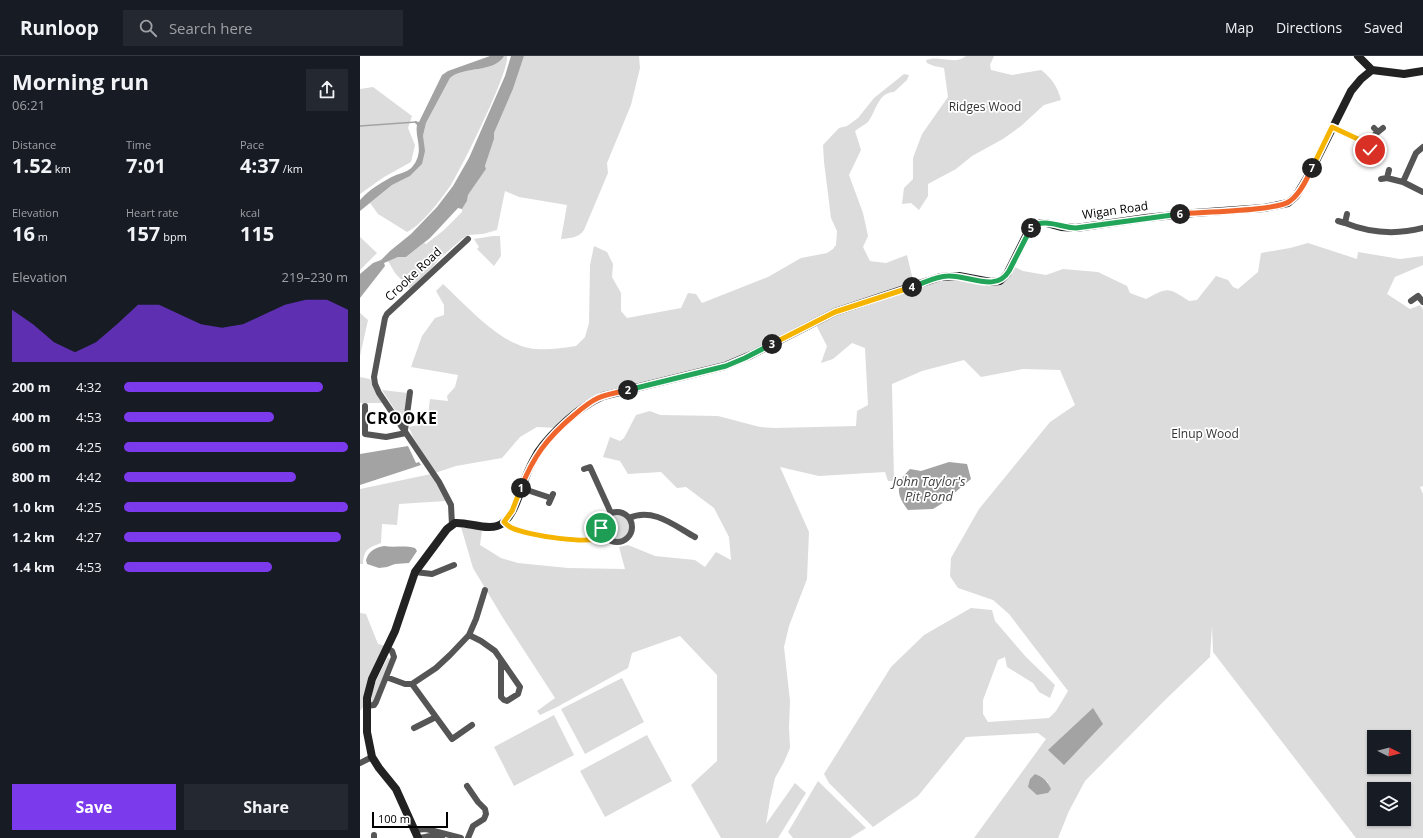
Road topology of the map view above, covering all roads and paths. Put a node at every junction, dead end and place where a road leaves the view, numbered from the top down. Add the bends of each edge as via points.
1 (1358, 56) edge
2 (1372, 70) junction
3 (1423, 71) edge
4 (1332, 127) junction
5 (1383, 128) dead end
6 (1367, 140) junction
7 (1423, 147) edge
8 (1370, 150) dead end
9 (1389, 170) dead end
10 (1403, 182) junction
11 (1423, 192) edge
12 (1347, 214) dead end
13 (1423, 228) edge
14 (468, 239) dead end
15 (1420, 293) edge
16 (1411, 301) dead end
17 (1423, 302) edge
18 (410, 392) dead end
19 (365, 406) dead end
20 (406, 431) junction
21 (584, 470) dead end
22 (521, 488) junction
23 (551, 498) dead end
24 (611, 513) junction
25 (630, 518) junction
26 (504, 522) junction
27 (452, 525) junction
28 (604, 536) junction
29 (695, 537) dead end
30 (454, 565) dead end
31 (415, 572) junction
32 (485, 590) dead end
33 (469, 635) junction
34 (387, 648) junction
35 (501, 660) junction
36 (386, 677) junction
37 (412, 684) junction
38 (367, 706) junction
39 (436, 717) junction
40 (472, 725) dead end
41 (414, 728) dead end
42 (372, 757) junction
43 (360, 763) edge
44 (471, 789) dead end
45 (418, 835) edge
46 (442, 838) edge
47 (462, 838) edge
48 (468, 838) edge

1 - 2 main road
2 - 3 main road via 1404,74
2 - 4 main road, Wigan Road via 1351,91
4 - 6 street via 1360,140
4 - 22 main road, Wigan Road via 1299,191 1284,205 1146,218 1076,228 1041,223 1028,232 1009,271 1000,281 991,282 959,276 940,277 825,316 726,366 602,396 592,401 542,447 529,467
5 - 6 street via 1376,130
6 - 8 street
7 - 10 street via 1416,153
9 - 10 street via 1384,179
10 - 11 street
12 - 13 street via 1341,222 1364,230 1397,232
14 - 20 street, Crooke Road via 389,311 385,318 375,384
15 - 16 street
15 - 17 street
18 - 20 street
19 - 20 street via 365,434 386,437
20 - 27 street, Crooke Road via 451,505
21 - 24 street via 590,467
22 - 23 street
22 - 26 main road via 512,511
24 - 25 street via 619,512
24 - 28 street via 602,523
25 - 28 street via 632,531 626,539 612,542
25 - 29 street via 640,515 658,517
26 - 27 main road via 488,527 461,523
26 - 28 street via 520,531 555,538 593,540
27 - 31 main road
30 - 31 street via 432,574
31 - 34 main road
32 - 33 street
33 - 35 street via 490,647
33 - 37 street via 436,668
34 - 36 street via 394,655
34 - 38 main road via 370,687
35 - 35 street via 520,689 518,694 507,701 501,697
36 - 37 street via 400,683
36 - 38 street via 375,704
37 - 39 street
38 - 42 main road via 368,739
39 - 40 street via 452,739
39 - 41 street
42 - 43 street
42 - 45 main road via 396,790
44 - 48 street via 486,814 484,819 473,826
45 - 46 street
45 - 47 street via 426,830

